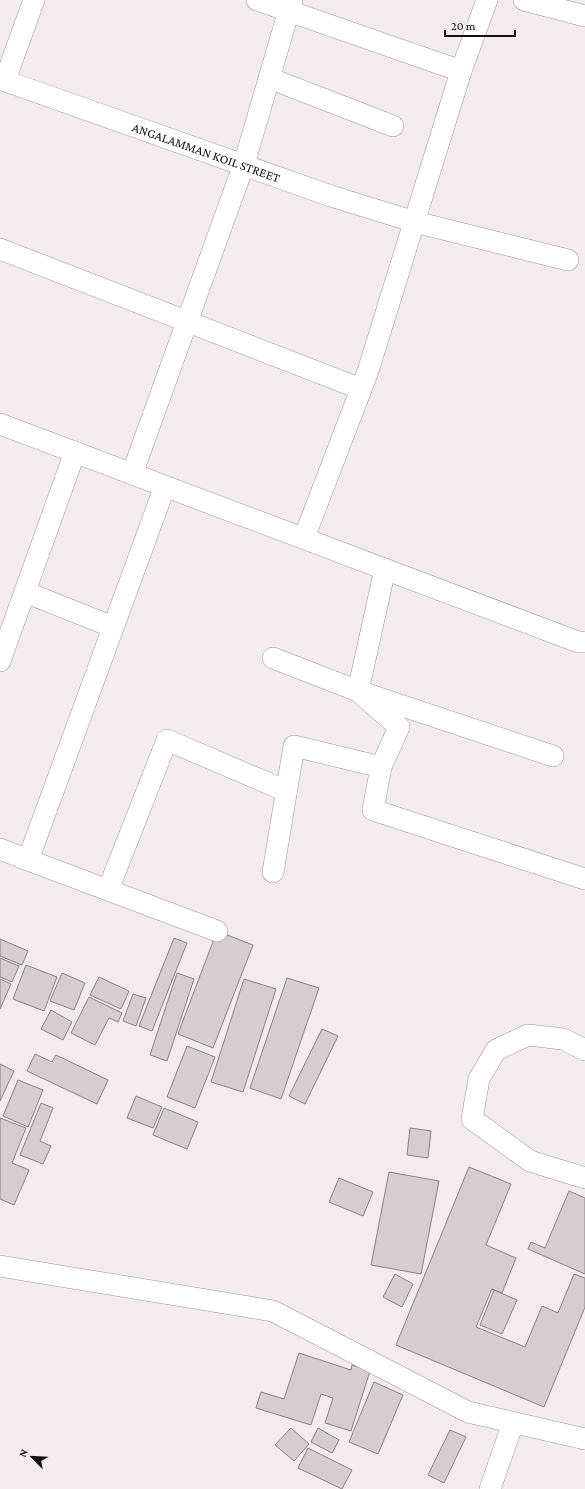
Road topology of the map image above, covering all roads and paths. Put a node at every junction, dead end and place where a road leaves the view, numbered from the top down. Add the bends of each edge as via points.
1 (34, 0) edge
2 (257, 0) edge
3 (487, 0) edge
4 (524, 0) edge
5 (290, 5) edge
6 (585, 16) edge
7 (461, 71) junction
8 (269, 78) junction
9 (2, 79) edge
10 (393, 126) dead end
11 (244, 164) junction
12 (415, 222) junction
13 (0, 249) edge
14 (568, 260) dead end
15 (187, 320) junction
16 (361, 388) junction
17 (0, 424) edge
18 (74, 452) junction
19 (132, 474) junction
20 (165, 486) junction
21 (304, 538) junction
22 (385, 569) junction
23 (25, 592) junction
24 (113, 627) junction
25 (585, 642) edge
26 (273, 658) dead end
27 (0, 661) edge
28 (358, 691) junction
29 (553, 756) dead end
30 (381, 767) junction
31 (286, 791) junction
32 (0, 849) edge
33 (28, 860) junction
34 (273, 872) dead end
35 (585, 879) edge
36 (108, 890) junction
37 (217, 931) dead end
38 (585, 1050) edge
39 (585, 1178) edge
40 (0, 1266) edge
41 (513, 1423) junction
42 (585, 1439) edge
43 (490, 1489) edge

1 - 9 street
2 - 5 street
3 - 7 street
4 - 6 street
5 - 7 street
5 - 8 street
7 - 12 street
8 - 10 street
8 - 11 street
9 - 11 street, ANGALAMMAN KOIL STREET
11 - 12 street, ANGALAMMAN KOIL STREET via 331,196
11 - 15 street
12 - 14 street, ANGALAMMAN KOIL STREET
12 - 16 street
13 - 15 street
15 - 16 street
15 - 19 street
16 - 21 street
17 - 18 street
18 - 19 street
18 - 23 street
19 - 20 street
20 - 21 street
20 - 24 street
21 - 22 street
22 - 25 street via 578,642
22 - 28 street
23 - 24 street
23 - 27 street
24 - 33 street
26 - 28 street
28 - 29 street
28 - 30 street via 399,727
30 - 31 street via 294,746
30 - 35 street via 374,810
31 - 34 street
31 - 36 street via 167,740
32 - 33 street
33 - 36 street
36 - 37 street
38 - 39 street via 564,1039 528,1035 496,1050 479,1079 472,1119 530,1161
40 - 41 street via 273,1311 468,1412
41 - 42 street
41 - 43 street

